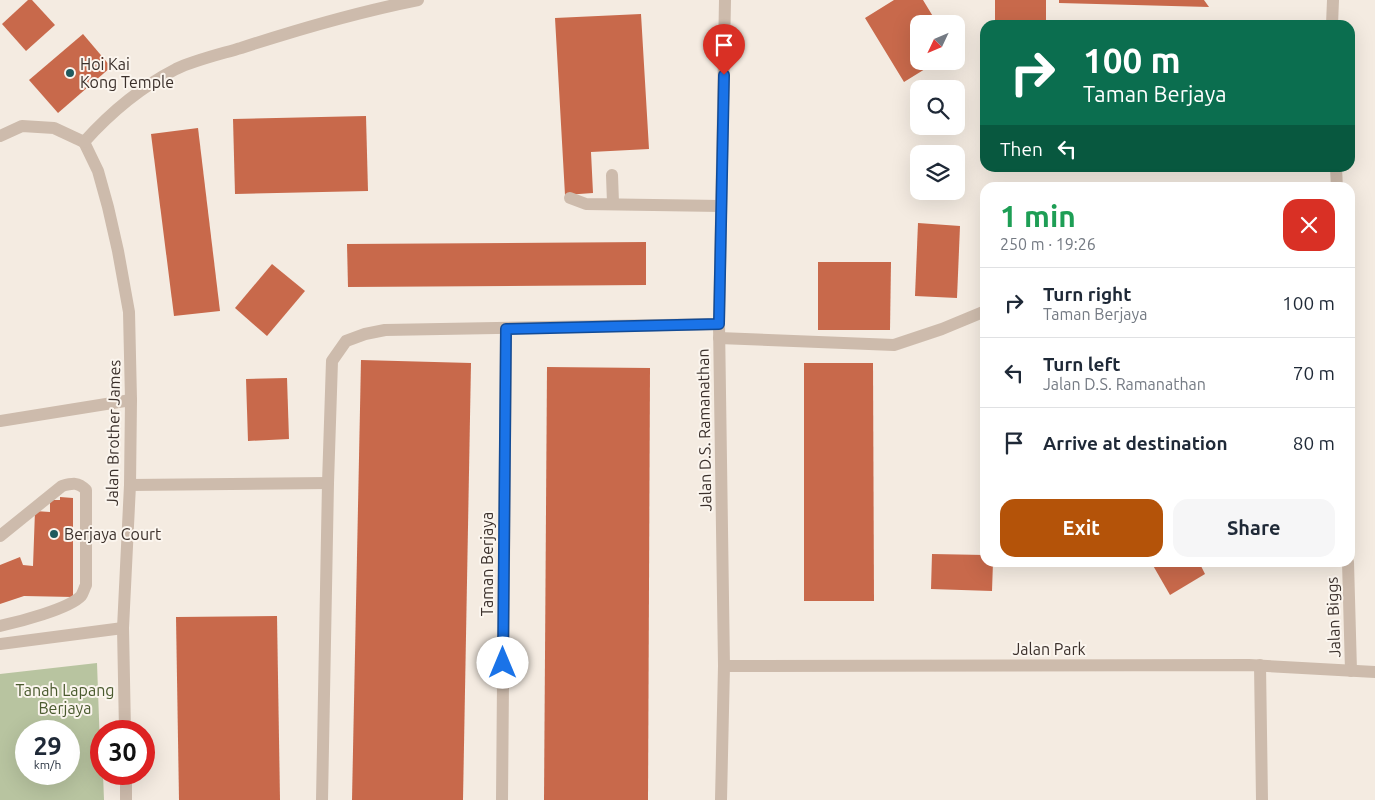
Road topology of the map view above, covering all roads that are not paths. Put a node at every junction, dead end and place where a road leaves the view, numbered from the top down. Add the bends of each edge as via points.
1 (418, 0) edge
2 (725, 0) edge
3 (1333, 0) edge
4 (1332, 20) edge
5 (0, 136) edge
6 (84, 142) junction
7 (612, 175) dead end
8 (570, 198) dead end
9 (613, 203) junction
10 (721, 206) junction
11 (980, 313) edge
12 (719, 324) junction
13 (506, 329) junction
14 (719, 338) junction
15 (131, 400) junction
16 (0, 421) edge
17 (328, 484) junction
18 (130, 485) junction
19 (0, 536) edge
20 (1348, 567) edge
21 (0, 626) edge
22 (123, 628) junction
23 (0, 644) edge
24 (1260, 665) junction
25 (724, 666) junction
26 (1351, 672) junction
27 (1375, 672) edge
28 (125, 720) edge
29 (126, 785) edge
30 (126, 800) edge
31 (322, 800) edge
32 (502, 800) edge
33 (721, 800) edge
34 (1262, 800) edge

1 - 6 street via 309,26 178,68 130,99
2 - 10 street, Jalan D.S. Ramanathan
3 - 4 street
5 - 6 street via 22,126 54,128
6 - 15 street, Jalan Brother James via 98,171 118,251 128,312
7 - 9 street
8 - 9 street via 586,204
9 - 10 street
10 - 12 street, Jalan D.S. Ramanathan
11 - 14 street via 894,344
12 - 13 street
12 - 14 street, Jalan D.S. Ramanathan
13 - 17 street via 385,330 346,341 332,361
13 - 32 street, Taman Berjaya
14 - 25 street, Jalan D.S. Ramanathan
15 - 16 street
15 - 18 street, Jalan Brother James
17 - 18 street
17 - 31 street
18 - 22 street, Jalan Brother James
19 - 21 street via 62,486 81,484 86,490 86,586 82,595 34,618
20 - 26 street, Jalan Biggs
22 - 23 street
22 - 28 street, Jalan Brother James
24 - 25 street, Jalan Park
24 - 26 street, Jalan Park
24 - 34 street
25 - 33 street, Jalan D.S. Ramanathan
26 - 27 street, Jalan Park
29 - 30 street

